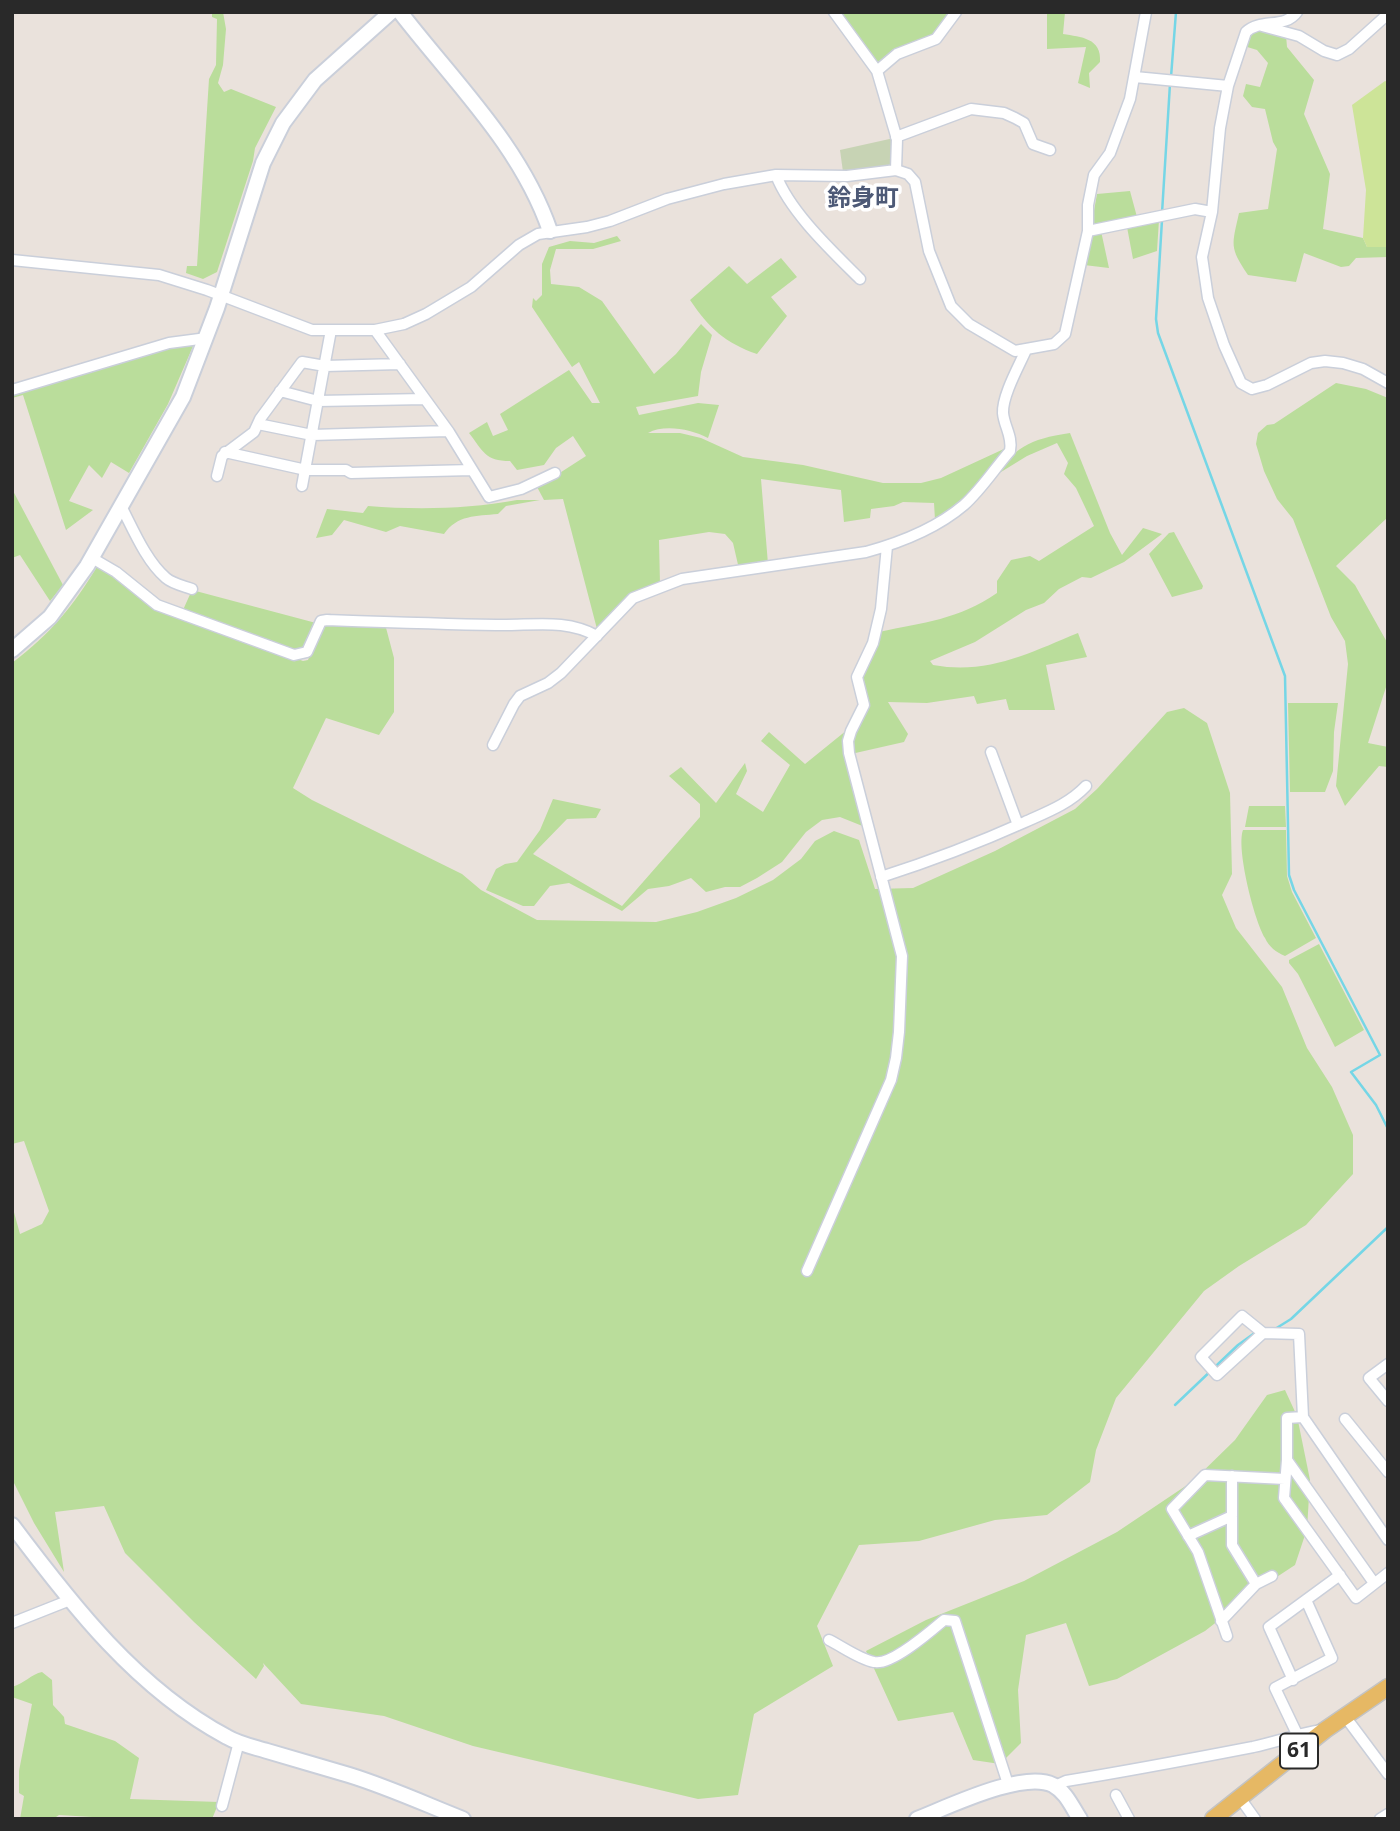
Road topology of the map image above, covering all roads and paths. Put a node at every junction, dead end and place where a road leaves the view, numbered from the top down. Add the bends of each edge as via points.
1 (391, 12) edge
2 (400, 12) edge
3 (834, 12) edge
4 (956, 12) edge
5 (1146, 12) edge
6 (1297, 12) edge
7 (1388, 14) edge
8 (1256, 25) junction
9 (877, 71) junction
10 (1135, 77) junction
11 (1228, 86) junction
12 (896, 137) junction
13 (1051, 150) dead end
14 (896, 170) junction
15 (776, 175) junction
16 (1212, 212) junction
17 (550, 231) junction
18 (1088, 231) junction
19 (12, 260) edge
20 (860, 279) dead end
21 (221, 295) junction
22 (331, 330) junction
23 (376, 330) junction
24 (206, 338) junction
25 (1026, 350) junction
26 (400, 364) junction
27 (325, 366) junction
28 (1388, 383) edge
29 (12, 390) edge
30 (280, 391) junction
31 (425, 399) junction
32 (318, 401) junction
33 (258, 424) junction
34 (448, 430) junction
35 (312, 435) junction
36 (226, 452) junction
37 (306, 470) junction
38 (472, 470) junction
39 (555, 473) dead end
40 (217, 475) dead end
41 (302, 486) dead end
42 (121, 506) junction
43 (887, 546) junction
44 (92, 558) junction
45 (192, 589) dead end
46 (597, 636) junction
47 (12, 650) edge
48 (493, 745) dead end
49 (991, 752) dead end
50 (1086, 786) dead end
51 (1018, 825) junction
52 (881, 877) junction
53 (807, 1271) dead end
54 (1263, 1333) junction
55 (1388, 1364) edge
56 (1388, 1401) edge
57 (1303, 1417) junction
58 (1345, 1419) dead end
59 (1287, 1460) junction
60 (1388, 1472) edge
61 (1232, 1476) junction
62 (1286, 1479) junction
63 (1232, 1516) junction
64 (12, 1525) edge
65 (1188, 1536) junction
66 (1388, 1540) edge
67 (1388, 1573) edge
68 (1340, 1575) junction
69 (1272, 1576) dead end
70 (1374, 1583) junction
71 (1256, 1584) junction
72 (70, 1600) junction
73 (1306, 1600) junction
74 (1222, 1621) junction
75 (12, 1623) edge
76 (1227, 1636) dead end
77 (829, 1640) dead end
78 (1293, 1680) junction
79 (1388, 1687) edge
80 (1344, 1716) junction
81 (1325, 1730) junction
82 (1297, 1734) junction
83 (239, 1742) junction
84 (1388, 1774) edge
85 (1008, 1784) junction
86 (1055, 1786) junction
87 (1116, 1795) dead end
88 (1240, 1798) junction
89 (222, 1806) dead end
90 (1388, 1814) edge
91 (463, 1819) edge
92 (917, 1819) edge
93 (1080, 1819) edge
94 (1129, 1819) edge
95 (1213, 1819) edge
96 (1255, 1819) edge
97 (1380, 1819) edge

1 - 21 street via 315,80 282,123 263,163
2 - 17 street via 516,159 537,195
3 - 9 street
4 - 9 street via 936,39 897,54
5 - 10 street
6 - 8 street via 1289,21
7 - 8 street via 1337,55 1299,36
8 - 11 street via 1246,32
9 - 12 street
10 - 11 street
10 - 18 street via 1110,153 1094,175
11 - 16 street
12 - 13 street via 971,109 1016,118 1024,123 1032,144
12 - 14 street
14 - 15 street via 847,176
14 - 25 street via 915,182 929,251 959,317 1005,347
15 - 17 street via 667,199 587,227
15 - 20 street via 802,215
16 - 18 street via 1195,209
16 - 28 street via 1202,257 1208,298 1241,383 1259,388 1325,361 1363,369
17 - 23 street via 530,237 480,280 426,314
18 - 25 street via 1065,334 1054,344
19 - 21 street via 142,272
21 - 22 street via 312,330
21 - 24 street
22 - 23 street
22 - 27 street
23 - 26 street
24 - 29 street via 169,343
24 - 42 street via 183,397
25 - 43 street via 1002,405 1010,451 964,505
26 - 27 street
26 - 31 street
27 - 30 street via 302,362
27 - 32 street
30 - 32 street
30 - 33 street
31 - 32 street
31 - 34 street
32 - 35 street
33 - 35 street
33 - 36 street
34 - 35 street
34 - 38 street
35 - 37 street
36 - 37 street
36 - 40 street
37 - 38 street
37 - 41 street
38 - 39 street via 489,497
42 - 44 street
42 - 45 street via 163,575
43 - 46 street via 682,579 633,598
43 - 52 street via 881,609 873,643 857,677 863,705 848,741
44 - 46 street via 157,605 294,655 307,652 321,621 327,620 554,623 584,628
44 - 47 street via 50,617
46 - 48 street via 548,683 520,696
49 - 51 street
50 - 51 street via 1074,799
51 - 52 street
52 - 53 street via 902,956 896,1058 891,1080
54 - 54 street via 1217,1375 1201,1357 1242,1316
54 - 57 street via 1299,1334
55 - 56 street via 1369,1378
57 - 59 street via 1287,1418
57 - 66 street
58 - 60 street
59 - 62 street
59 - 70 street
61 - 62 street
61 - 63 street
61 - 65 street via 1205,1475 1172,1508
62 - 68 street via 1284,1498
63 - 65 street
63 - 71 street via 1232,1545
64 - 72 street
65 - 74 street
67 - 70 street
68 - 70 street via 1356,1598
68 - 73 street
69 - 71 street
71 - 74 street
72 - 75 street
72 - 83 street via 150,1683
73 - 78 street via 1269,1627
73 - 78 street via 1332,1658
74 - 76 street
77 - 85 street via 881,1663 944,1620 955,1621
78 - 82 street via 1275,1688
79 - 80 main road, 61
80 - 81 main road, 61
80 - 84 street
81 - 82 street
81 - 88 main road, 61
82 - 86 street via 1278,1742
83 - 89 street
83 - 91 street via 360,1779
85 - 86 street
85 - 92 street
86 - 93 street
87 - 94 street
88 - 95 main road, 61
88 - 96 street
90 - 97 street

